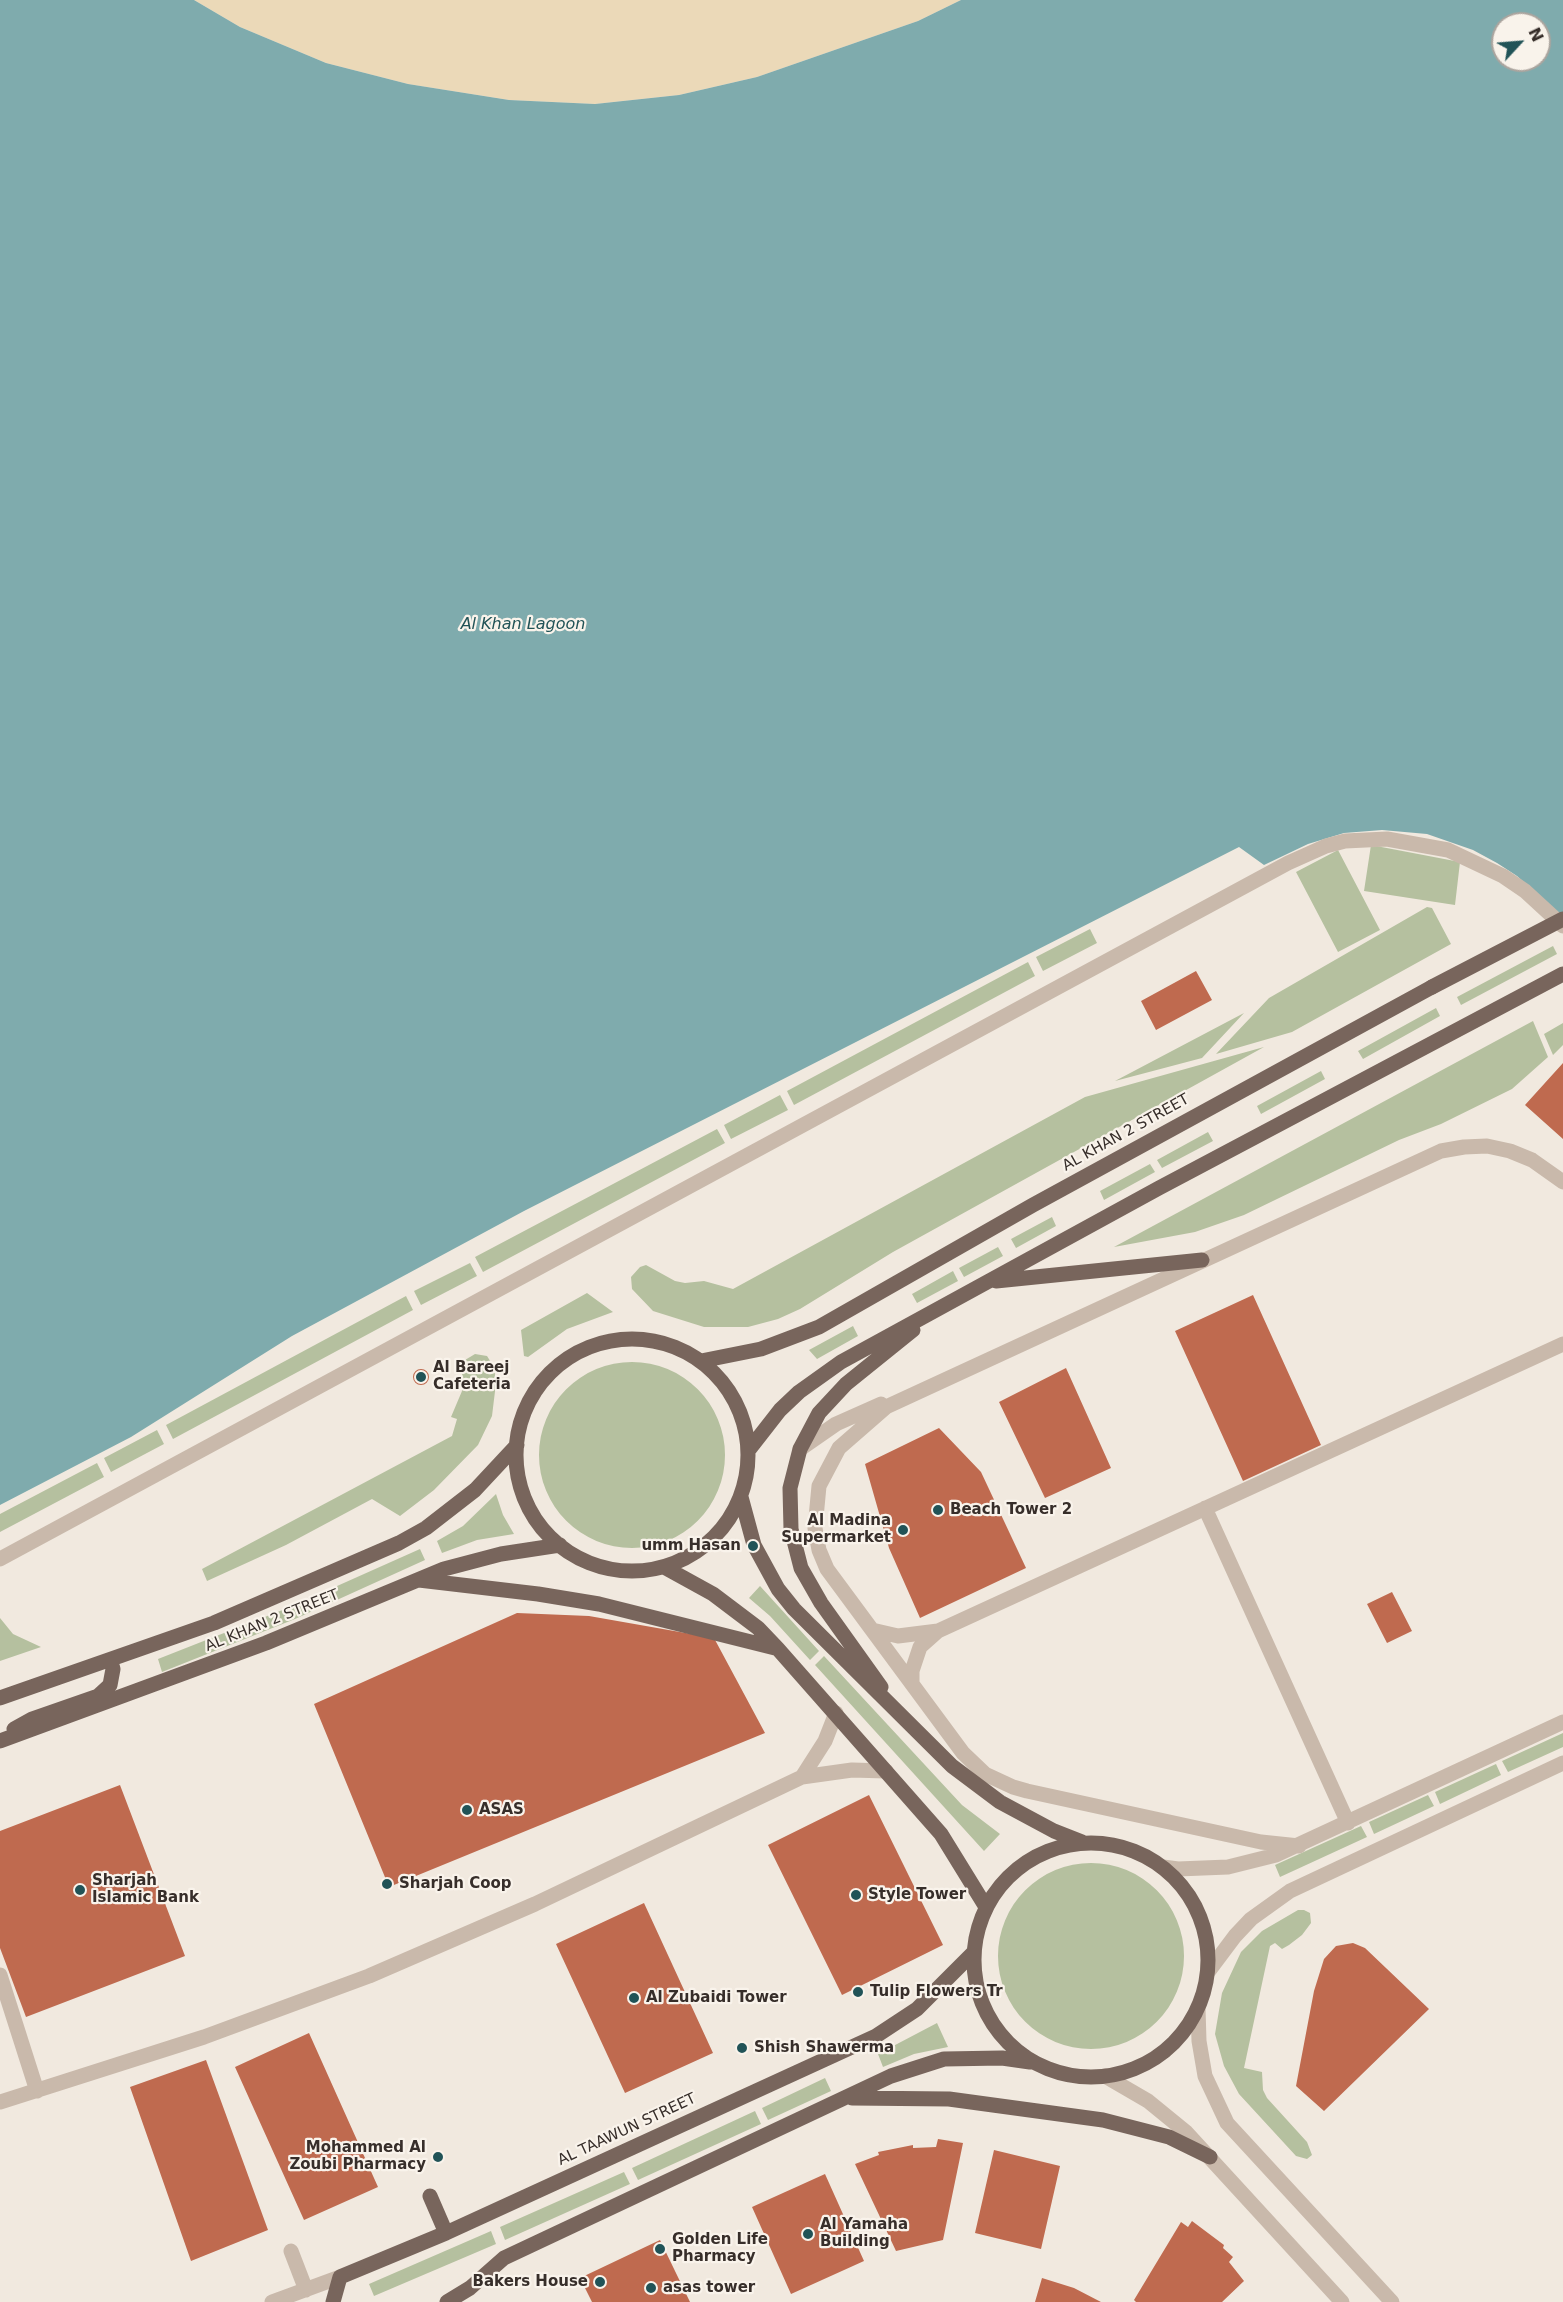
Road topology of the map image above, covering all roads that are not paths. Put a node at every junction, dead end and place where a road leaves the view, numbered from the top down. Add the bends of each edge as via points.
1 (1563, 919) edge
2 (1563, 926) edge
3 (1563, 974) edge
4 (1563, 1182) edge
5 (1202, 1260) junction
6 (987, 1282) junction
7 (944, 1306) junction
8 (1563, 1344) edge
9 (701, 1362) junction
10 (905, 1397) junction
11 (517, 1444) junction
12 (800, 1449) junction
13 (748, 1451) junction
14 (741, 1497) junction
15 (1205, 1508) junction
16 (560, 1545) junction
17 (0, 1559) edge
18 (664, 1567) junction
19 (416, 1580) junction
20 (872, 1630) junction
21 (938, 1631) junction
22 (778, 1648) junction
23 (111, 1661) junction
24 (912, 1683) junction
25 (0, 1698) edge
26 (892, 1707) junction
27 (836, 1713) junction
28 (1563, 1722) edge
29 (0, 1741) edge
30 (1563, 1763) edge
31 (886, 1771) junction
32 (802, 1777) junction
33 (1348, 1823) junction
34 (1082, 1842) junction
35 (1299, 1846) junction
36 (1163, 1867) junction
37 (986, 1906) junction
38 (974, 1952) junction
39 (1208, 1972) junction
40 (0, 1976) edge
41 (1198, 2008) junction
42 (1036, 2063) junction
43 (1106, 2076) junction
44 (37, 2091) junction
45 (846, 2098) junction
46 (0, 2102) edge
47 (1210, 2157) junction
48 (430, 2196) dead end
49 (446, 2234) junction
50 (291, 2251) dead end
51 (340, 2277) junction
52 (306, 2290) junction
53 (272, 2302) edge
54 (333, 2302) edge
55 (447, 2302) edge
56 (1342, 2302) edge
57 (1392, 2302) edge

1 - 9 main road, AL KHAN 2 STREET, bridge via 1033,1205 828,1322 761,1349
2 - 17 street via 1503,876 1448,850 1387,839 1326,846 1287,863
3 - 6 main road
4 - 5 street via 1532,1160 1510,1151 1487,1146 1441,1151
5 - 6 main road
5 - 10 street
6 - 7 main road
7 - 12 main road via 832,1398 819,1413
7 - 13 main road via 819,1376 780,1410
8 - 15 street
9 - 11 main road via 651,1340 616,1340 584,1349 555,1368 533,1394
9 - 13 main road via 735,1401
10 - 12 street via 850,1417
10 - 20 street via 870,1419 839,1448 819,1486 815,1507 819,1550 827,1569
11 - 16 main road via 517,1464 526,1500 534,1517
11 - 23 main road, AL KHAN 2 STREET via 475,1490 426,1528 399,1543 293,1591
12 - 26 main road via 789,1509 794,1549 810,1586
13 - 14 main road
14 - 18 main road via 716,1536 692,1555
14 - 26 main road via 754,1545 778,1589
15 - 21 street
15 - 33 street
16 - 18 main road via 575,1556 609,1569
16 - 19 main road, AL KHAN 2 STREET via 472,1560
18 - 22 main road via 721,1599
19 - 22 main road via 598,1604
19 - 29 main road, AL KHAN 2 STREET via 266,1643
20 - 21 street via 898,1636
20 - 24 street
21 - 24 street via 920,1647
22 - 27 main road
23 - 25 main road, AL KHAN 2 STREET
23 - 29 main road via 113,1677 105,1692 32,1719
24 - 35 street via 973,1764 998,1781 1027,1791 1252,1840
26 - 34 main road via 975,1785 1026,1817
27 - 31 main road
27 - 32 street via 825,1741
28 - 33 street
30 - 39 street via 1290,1891 1251,1919
31 - 32 street via 852,1770
31 - 37 main road via 947,1842
32 - 44 street via 545,1899 369,1976 204,2037
33 - 35 street
34 - 36 main road via 1124,1847
34 - 37 main road via 1048,1850 1019,1867
35 - 36 street via 1276,1856 1228,1867
36 - 39 main road via 1195,1906 1206,1938
37 - 38 main road
38 - 42 main road via 977,1985 989,2016 1009,2043
38 - 49 main road, AL TAAWUN STREET via 923,2003 876,2036
39 - 41 main road
40 - 44 street
41 - 43 main road via 1179,2037 1154,2059
41 - 57 street via 1205,2076 1227,2123
42 - 43 main road via 1070,2075
42 - 45 main road via 1002,2058 944,2059 917,2066
43 - 47 street via 1167,2116
44 - 46 street
45 - 47 main road via 949,2099 1114,2122 1169,2137
45 - 55 main road via 504,2258
47 - 56 street
48 - 49 main road
49 - 51 main road, AL TAAWUN STREET
50 - 52 street
51 - 52 street, AL TAAWUN STREET
51 - 54 main road
52 - 53 street, AL TAAWUN STREET

